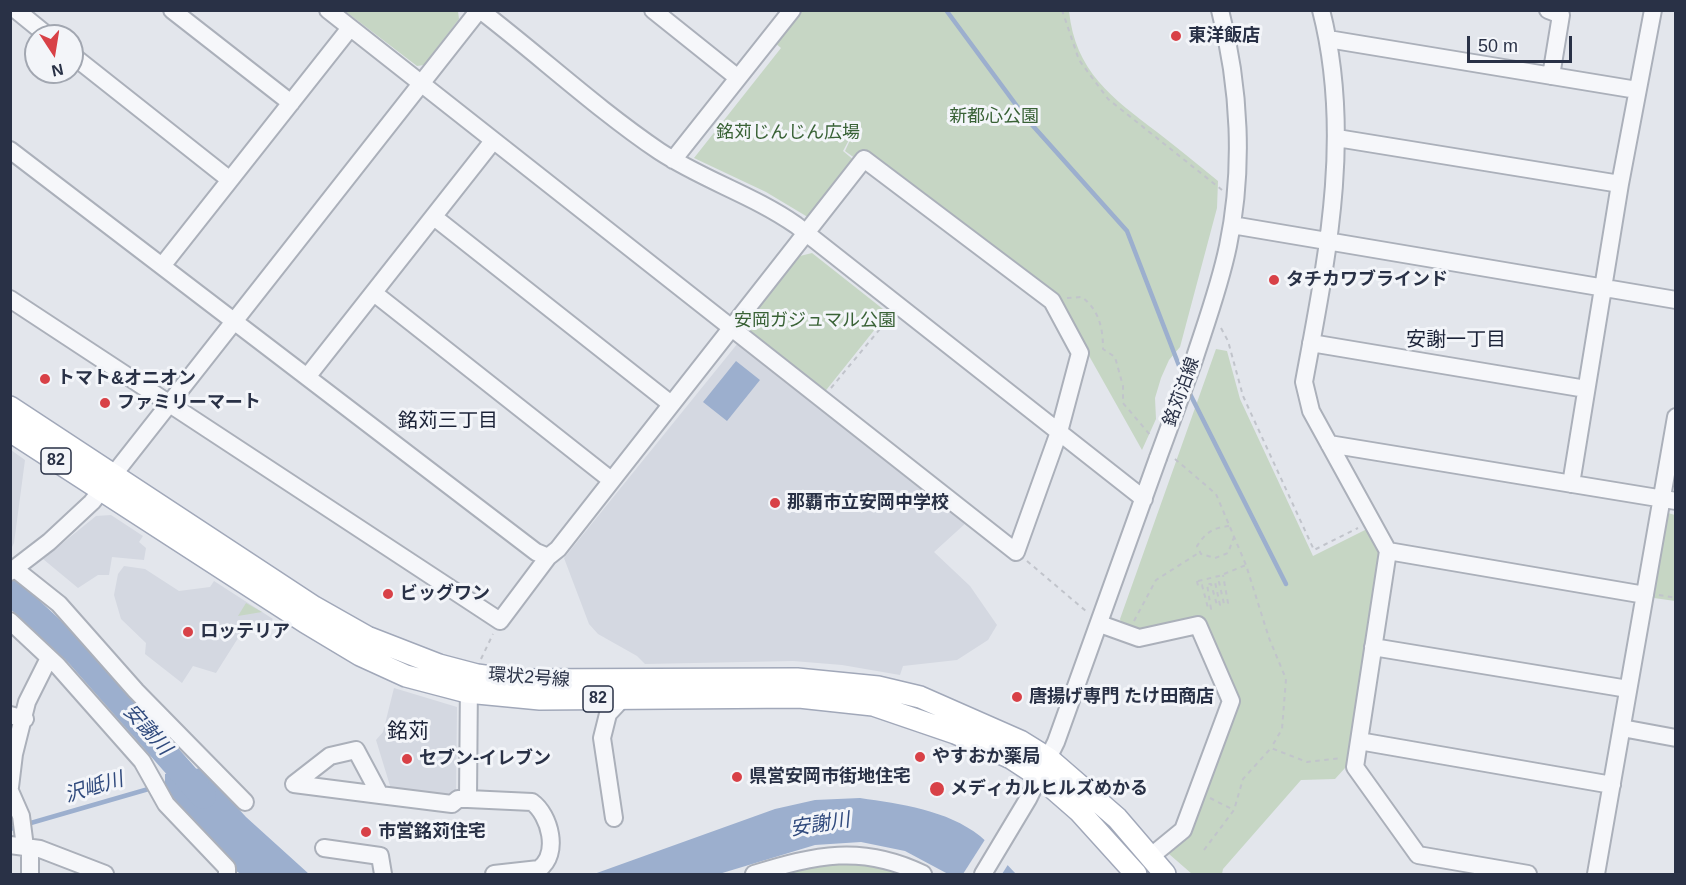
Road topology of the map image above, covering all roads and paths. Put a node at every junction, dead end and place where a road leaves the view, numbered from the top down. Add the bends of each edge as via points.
1 (16, 10) edge
2 (172, 10) edge
3 (328, 10) edge
4 (480, 10) edge
5 (652, 10) edge
6 (792, 10) edge
7 (1062, 10) edge
8 (1220, 10) edge
9 (1321, 10) edge
10 (1548, 10) edge
11 (1653, 10) edge
12 (33, 24) edge
13 (350, 28) junction
14 (1328, 39) junction
15 (84, 64) edge
16 (1551, 76) junction
17 (738, 78) junction
18 (421, 84) junction
19 (1637, 90) junction
20 (291, 103) junction
21 (1337, 138) junction
22 (493, 141) junction
23 (10, 150) edge
24 (674, 160) junction
25 (230, 180) junction
26 (1620, 184) junction
27 (1223, 191) dead end
28 (434, 217) junction
29 (1232, 225) junction
30 (807, 233) junction
31 (1329, 240) junction
32 (162, 266) junction
33 (1604, 287) junction
34 (374, 293) junction
35 (1064, 299) dead end
36 (10, 300) edge
37 (1676, 300) edge
38 (1211, 309) junction
39 (892, 314) dead end
40 (234, 322) junction
41 (733, 330) junction
42 (1311, 343) junction
43 (1103, 349) junction
44 (1096, 350) dead end
45 (307, 377) junction
46 (1586, 389) junction
47 (822, 399) junction
48 (171, 404) junction
49 (671, 404) junction
50 (10, 407) edge
51 (1676, 417) edge
52 (10, 432) edge
53 (1059, 432) junction
54 (1153, 438) dead end
55 (1329, 444) junction
56 (1166, 458) junction
57 (115, 475) junction
58 (611, 480) junction
59 (1571, 484) junction
60 (101, 491) junction
61 (1144, 499) junction
62 (1668, 500) edge
63 (1371, 521) junction
64 (1229, 526) junction
65 (1234, 537) junction
66 (1388, 551) junction
67 (1016, 552) junction
68 (1200, 552) junction
69 (548, 557) junction
70 (1246, 565) junction
71 (13, 570) edge
72 (1223, 575) junction
73 (1649, 595) junction
74 (1676, 598) edge
75 (10, 621) edge
76 (500, 621) junction
77 (1100, 624) junction
78 (1130, 629) dead end
79 (1373, 647) junction
80 (50, 658) junction
81 (472, 675) junction
82 (1628, 689) junction
83 (622, 699) junction
84 (18, 717) edge
85 (1622, 728) junction
86 (1676, 738) edge
87 (1271, 748) junction
88 (1358, 748) junction
89 (12, 755) edge
90 (1044, 768) junction
91 (1612, 785) junction
92 (10, 789) edge
93 (380, 795) junction
94 (1204, 795) dead end
95 (468, 799) junction
96 (245, 802) dead end
97 (1234, 810) junction
98 (614, 818) dead end
99 (22, 840) edge
100 (324, 848) dead end
101 (1204, 850) dead end
102 (1150, 857) junction
103 (1489, 871) edge
104 (30, 874) edge
105 (105, 874) edge
106 (228, 874) edge
107 (383, 874) edge
108 (494, 874) edge
109 (754, 874) edge
110 (923, 874) edge
111 (983, 874) edge
112 (1136, 874) edge
113 (1165, 874) edge
114 (1528, 874) edge
115 (1596, 874) edge

1 - 12 street
2 - 20 street
3 - 13 street
4 - 18 street
4 - 24 street
5 - 17 street
6 - 17 street
7 - 27 path via 1079,60 1108,99
8 - 29 street, 銘苅泊線 via 1233,75 1238,138
9 - 14 street
10 - 16 street via 1561,15
11 - 19 street
13 - 18 street
13 - 20 street
14 - 16 street
14 - 21 street
15 - 25 street
16 - 19 street
17 - 24 street
18 - 22 street
18 - 40 street
19 - 26 street
20 - 25 street
21 - 26 street
21 - 31 street
22 - 28 street
22 - 41 street
23 - 32 street
24 - 30 street via 762,204
25 - 32 street
26 - 33 street
28 - 34 street
28 - 49 street
29 - 31 street
29 - 38 street, 銘苅泊線
30 - 41 street
30 - 53 street
30 - 53 street via 864,159 1052,301 1080,353
31 - 33 street
31 - 42 street
32 - 40 street
33 - 37 street
33 - 46 street
34 - 45 street
34 - 58 street
35 - 43 path via 1082,297 1093,306 1103,332
36 - 48 street
38 - 56 street, 銘苅泊線, bridge
38 - 63 path via 1228,341 1243,396 1314,550
39 - 47 path
40 - 45 street
40 - 48 street
41 - 47 street
41 - 49 street
42 - 46 street
42 - 55 street via 1305,396
43 - 44 path
43 - 54 path via 1115,357 1123,403
45 - 69 street via 536,552
46 - 59 street
47 - 67 street
48 - 57 street
48 - 76 street
49 - 58 street
50 - 57 main road, 環状2号線 / 82
51 - 62 street
52 - 60 main road, 環状2号線 / 82
53 - 61 street
53 - 67 street
55 - 59 street
55 - 63 street
56 - 61 street, 銘苅泊線
56 - 64 path via 1216,494
57 - 60 street
57 - 81 main road, 環状2号線 / 82 via 367,638
58 - 69 street
59 - 62 street
60 - 71 street via 78,516
60 - 81 main road, 環状2号線 / 82 via 360,655 406,676
61 - 77 street, 銘苅泊線
62 - 73 street
63 - 66 street
64 - 65 path
64 - 68 path via 1213,528 1204,536 1197,546
65 - 68 path via 1228,553 1215,558
65 - 70 path
66 - 73 street
66 - 79 street
67 - 77 path
68 - 78 path via 1156,580
69 - 76 street
70 - 72 path
70 - 87 path via 1286,679 1282,729
71 - 96 street via 59,604 136,691
72 - 72 path via 1197,581 1198,586 1202,585 1208,608 1211,609 1207,584 1211,584 1220,605 1215,582 1219,582 1224,604 1228,603
73 - 74 path
73 - 82 street
75 - 80 street
76 - 81 path
77 - 90 street, 銘苅泊線
77 - 102 street via 1139,638 1198,625 1231,701 1184,830
79 - 82 street
79 - 88 street
80 - 84 street
80 - 106 street via 142,761 161,795 227,868
81 - 83 main road, 環状2号線 / 82 via 540,699
81 - 90 main road, 環状2号線 / 82 via 539,682 797,679 878,687 948,707 1020,741
81 - 95 street
82 - 85 street
83 - 90 main road, 環状2号線 / 82 via 799,697 873,705
83 - 98 street via 608,714 602,738
84 - 89 street
85 - 86 street
85 - 91 street
87 - 88 path via 1307,762
87 - 97 path via 1243,779
88 - 91 street
88 - 103 street via 1355,767 1418,855
89 - 92 street
90 - 102 main road, 環状2号線 / 82 via 1085,788
90 - 111 street, 銘苅泊線
90 - 112 main road, 環状2号線 / 82
91 - 115 street
92 - 99 street
93 - 93 street via 356,750 330,756 294,784
93 - 95 street via 452,804
94 - 97 path
95 - 108 street via 532,802 547,820 549,859 545,865
97 - 101 path
99 - 104 street
99 - 105 street
100 - 107 street via 380,856
102 - 113 main road, 環状2号線 / 82
103 - 114 street
109 - 110 street via 804,858 840,855 874,857

